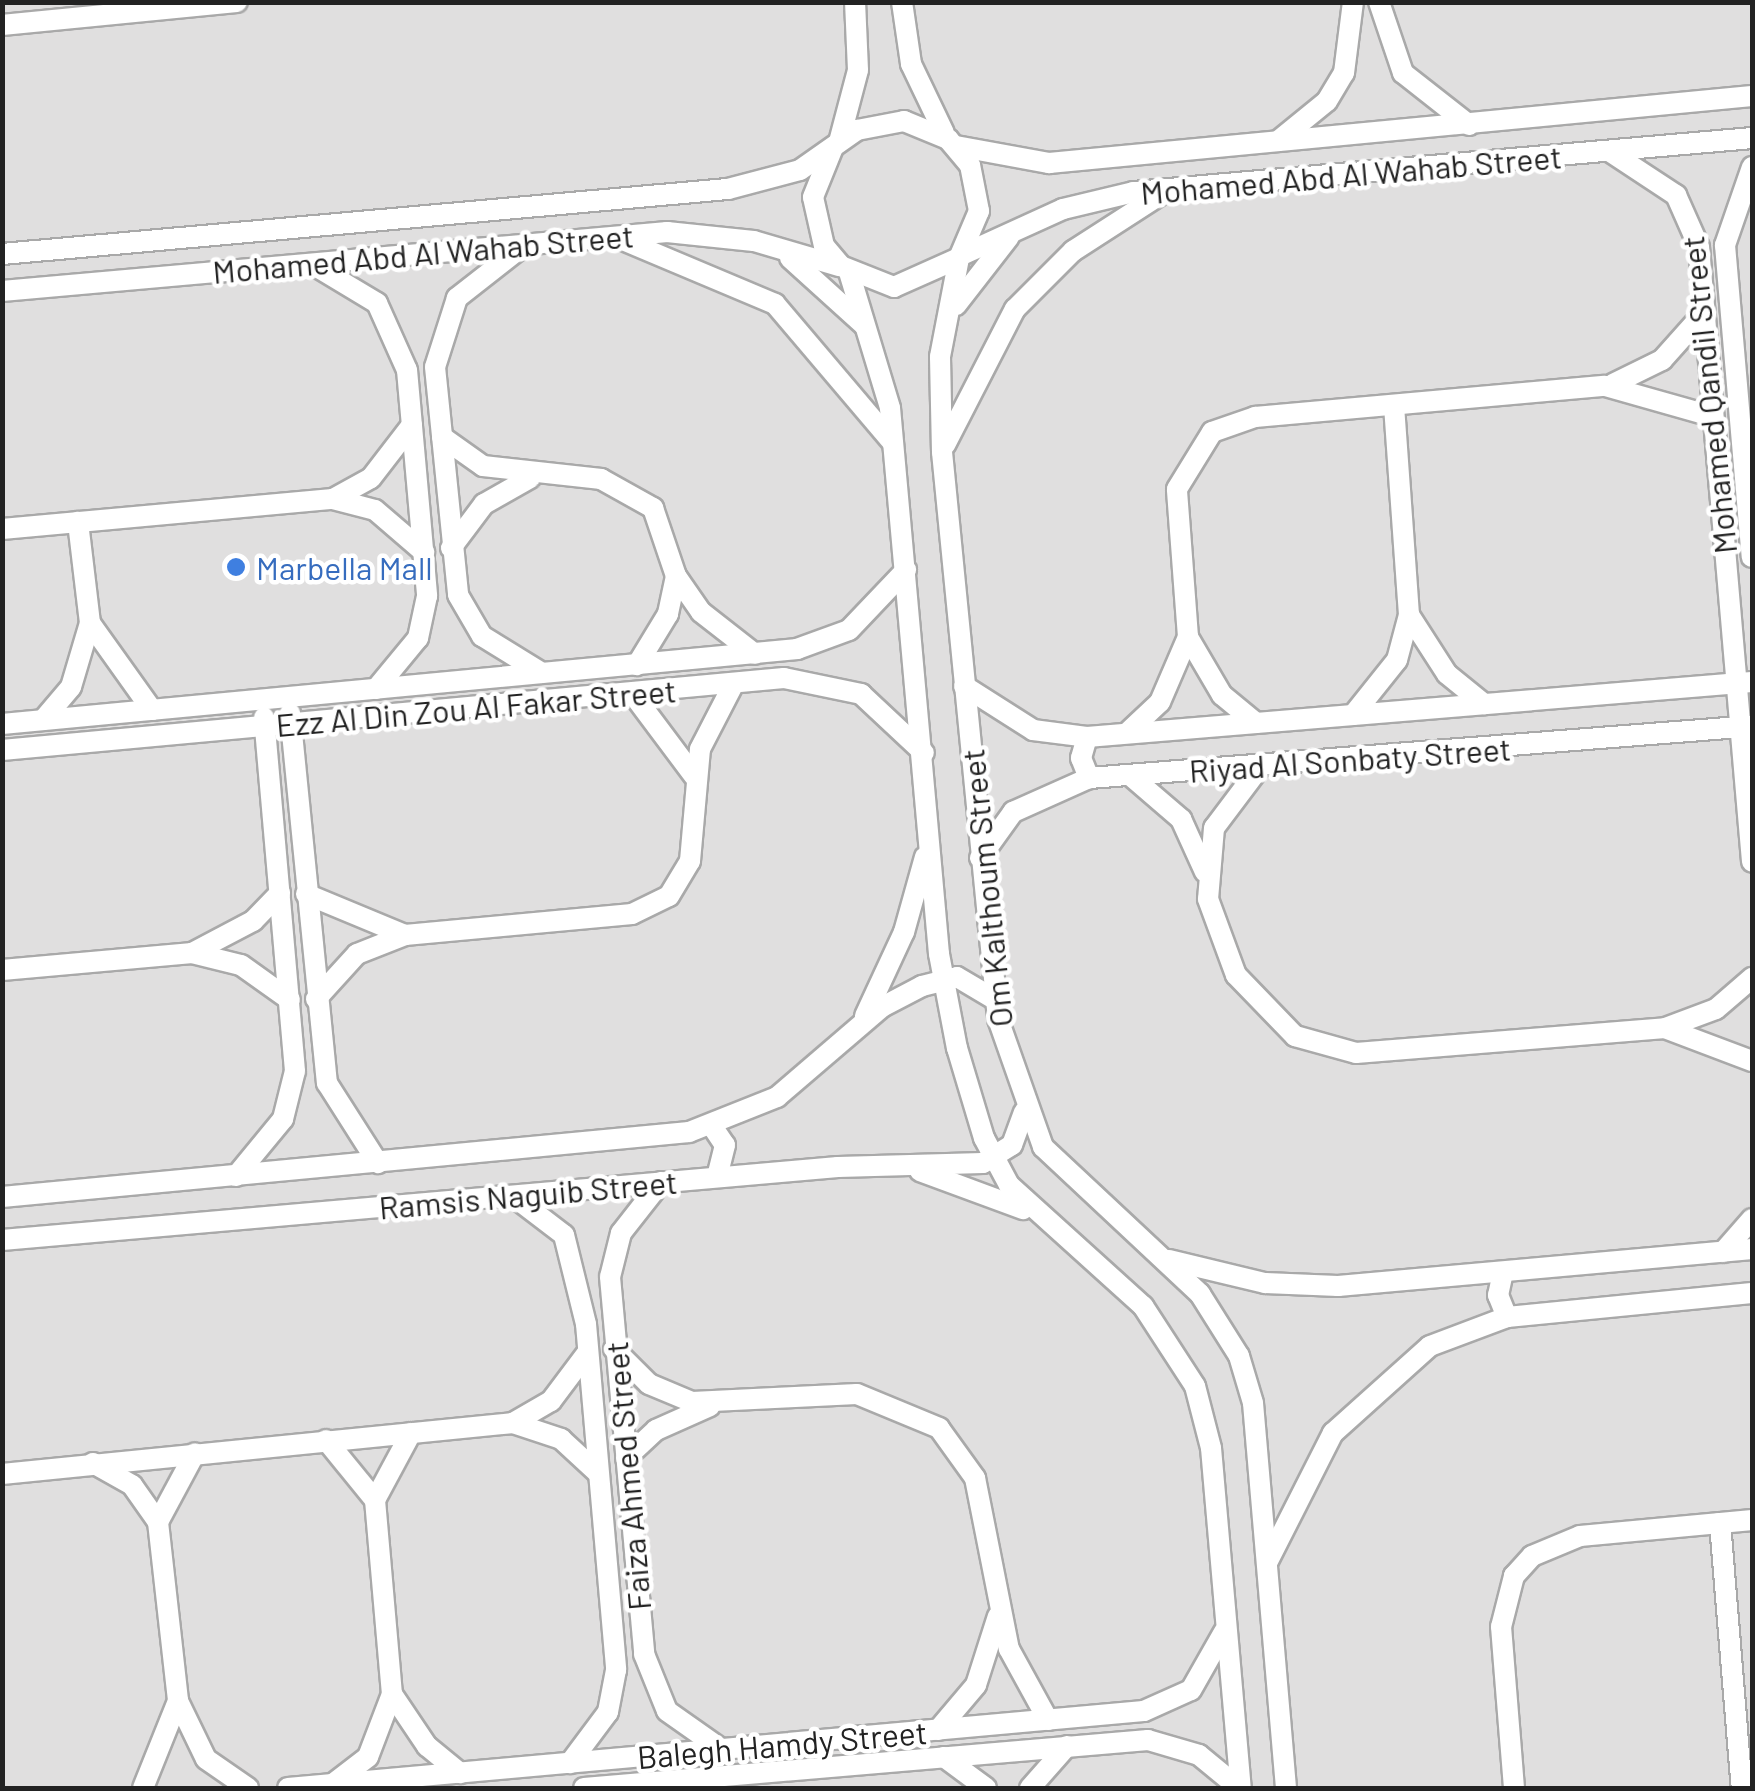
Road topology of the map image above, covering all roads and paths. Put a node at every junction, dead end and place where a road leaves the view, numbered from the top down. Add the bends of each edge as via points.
1 (236, 2) edge
2 (843, 2) edge
3 (902, 2) edge
4 (918, 2) edge
5 (1353, 2) edge
6 (1379, 2) edge
7 (856, 11) edge
8 (2, 24) edge
9 (906, 36) junction
10 (1752, 96) edge
11 (1470, 126) junction
12 (1752, 138) edge
13 (952, 142) junction
14 (1276, 143) junction
15 (835, 147) junction
16 (1605, 151) junction
17 (1752, 166) edge
18 (1170, 188) junction
19 (1029, 221) junction
20 (612, 236) junction
21 (527, 244) junction
22 (771, 246) junction
23 (56, 249) junction
24 (2, 254) edge
25 (960, 257) junction
26 (310, 263) junction
27 (845, 269) junction
28 (59, 286) junction
29 (2, 291) edge
30 (1730, 304) junction
31 (1704, 313) junction
32 (1752, 323) edge
33 (945, 329) junction
34 (875, 339) junction
35 (1604, 386) junction
36 (1394, 406) junction
37 (1746, 415) edge
38 (1711, 416) junction
39 (412, 425) junction
40 (442, 437) junction
41 (894, 444) junction
42 (942, 452) junction
43 (532, 477) junction
44 (333, 499) junction
45 (78, 522) junction
46 (2, 529) edge
47 (451, 548) junction
48 (424, 552) junction
49 (1752, 557) edge
50 (906, 570) junction
51 (676, 576) junction
52 (1410, 615) junction
53 (90, 623) junction
54 (1188, 637) junction
55 (754, 654) junction
56 (637, 665) junction
57 (544, 674) junction
58 (734, 683) junction
59 (1744, 683) edge
60 (964, 686) junction
61 (376, 689) junction
62 (632, 692) junction
63 (289, 697) junction
64 (262, 700) junction
65 (1484, 704) junction
66 (152, 710) junction
67 (1353, 715) junction
68 (43, 720) junction
69 (1256, 723) junction
70 (4, 724) edge
71 (291, 724) junction
72 (265, 726) junction
73 (1746, 727) edge
74 (1127, 734) junction
75 (1087, 738) junction
76 (5, 750) edge
77 (924, 753) junction
78 (1260, 767) junction
79 (694, 776) junction
80 (1130, 776) junction
81 (1089, 778) junction
82 (930, 830) junction
83 (980, 858) junction
84 (1752, 862) edge
85 (1205, 872) junction
86 (280, 894) junction
87 (306, 894) junction
88 (405, 935) junction
89 (192, 953) junction
90 (2, 970) edge
91 (1752, 978) edge
92 (943, 979) junction
93 (290, 1000) junction
94 (316, 1000) junction
95 (994, 1000) junction
96 (858, 1028) junction
97 (1666, 1028) junction
98 (1752, 1061) edge
99 (1024, 1112) junction
100 (712, 1126) junction
101 (994, 1160) junction
102 (378, 1163) junction
103 (873, 1165) junction
104 (236, 1176) junction
105 (717, 1178) junction
106 (661, 1182) junction
107 (512, 1195) junction
108 (2, 1196) edge
109 (1752, 1220) edge
110 (1048, 1224) junction
111 (2, 1240) edge
112 (1752, 1249) edge
113 (1724, 1252) junction
114 (1158, 1256) junction
115 (1503, 1272) junction
116 (1752, 1293) edge
117 (1508, 1317) junction
118 (612, 1322) junction
119 (586, 1324) junction
120 (614, 1349) junction
121 (588, 1351) junction
122 (717, 1403) junction
123 (514, 1423) junction
124 (411, 1432) junction
125 (326, 1440) junction
126 (195, 1453) junction
127 (626, 1458) junction
128 (92, 1462) junction
129 (9, 1470) edge
130 (598, 1473) junction
131 (375, 1500) junction
132 (1752, 1520) edge
133 (158, 1522) junction
134 (1720, 1523) junction
135 (1268, 1563) junction
136 (999, 1614) junction
137 (1226, 1620) junction
138 (616, 1670) junction
139 (646, 1670) junction
140 (1743, 1680) edge
141 (392, 1694) junction
142 (178, 1701) junction
143 (1115, 1714) junction
144 (1048, 1720) junction
145 (938, 1730) junction
146 (1119, 1740) junction
147 (778, 1745) junction
148 (1068, 1745) junction
149 (723, 1750) junction
150 (942, 1756) junction
151 (570, 1763) junction
152 (781, 1771) junction
153 (460, 1773) junction
154 (332, 1784) junction
155 (143, 1788) edge
156 (248, 1788) edge
157 (289, 1788) edge
158 (584, 1788) edge
159 (986, 1788) edge
160 (1030, 1788) edge
161 (1240, 1788) edge
162 (1286, 1788) edge
163 (1514, 1788) edge
164 (1742, 1788) edge

1 - 8 street
2 - 7 street
3 - 9 street
4 - 9 street
5 - 14 street via 1344,72 1304,125
6 - 11 street via 1403,73
7 - 15 street via 855,96
9 - 13 street via 920,90
10 - 11 street, Mohamed Abd Al Wahab Street
11 - 14 street, Mohamed Abd Al Wahab Street
12 - 16 street, Mohamed Abd Al Wahab Street
13 - 14 street, Mohamed Abd Al Wahab Street via 1049,163
13 - 15 street via 904,121
13 - 25 street via 979,211
15 - 23 street, Mohamed Abd Al Wahab Street via 800,170 728,189
15 - 27 street via 812,197 824,246
16 - 18 street, Mohamed Abd Al Wahab Street
16 - 31 street, Mohamed Qandil Street via 1676,195 1699,247
17 - 30 street, Mohamed Qandil Street via 1728,218
18 - 19 street, Mohamed Abd Al Wahab Street
18 - 42 street via 1073,252 1016,309
19 - 25 street, Mohamed Abd Al Wahab Street
19 - 33 street via 979,269
20 - 21 street, Mohamed Abd Al Wahab Street
20 - 22 street, Mohamed Abd Al Wahab Street via 710,233
20 - 41 street via 708,268 776,304
21 - 26 street, Mohamed Abd Al Wahab Street
21 - 40 street via 475,280 444,317 436,367
22 - 27 street, Mohamed Abd Al Wahab Street
22 - 34 street via 828,286
23 - 24 street, Mohamed Abd Al Wahab Street
23 - 28 street
25 - 27 street via 918,284 871,283
25 - 33 street, Om Kalthoum Street
26 - 28 street, Mohamed Abd Al Wahab Street
26 - 39 street via 357,286 392,322
27 - 34 street, Om Kalthoum Street
28 - 29 street, Mohamed Abd Al Wahab Street
30 - 32 street
30 - 37 street, Mohamed Qandil Street
31 - 35 street via 1662,360
31 - 38 street, Mohamed Qandil Street
33 - 42 street, Om Kalthoum Street
34 - 41 street, Om Kalthoum Street
35 - 36 street
35 - 38 street via 1671,398
36 - 52 street
36 - 54 street via 1255,416 1196,448 1177,489
37 - 49 street, Mohamed Qandil Street
38 - 59 street, Mohamed Qandil Street
39 - 44 street via 372,478
39 - 48 street
40 - 43 street via 483,466
40 - 47 street
41 - 50 street, Om Kalthoum Street
42 - 60 street, Om Kalthoum Street
43 - 47 street via 484,504
43 - 51 street via 601,479 638,494 664,526
44 - 45 street
44 - 48 street via 375,510
45 - 46 street
45 - 53 street
47 - 57 street via 475,627
48 - 61 street via 418,638
50 - 55 street, Ezz Al Din Zou Al Fakar Street via 849,630
50 - 77 street, Om Kalthoum Street
51 - 55 street via 709,620
51 - 56 street via 668,614
52 - 65 street via 1447,674
52 - 67 street via 1391,670
53 - 66 street
53 - 68 street via 75,678
54 - 69 street via 1222,695
54 - 74 street via 1172,682
55 - 56 street, Ezz Al Din Zou Al Fakar Street
56 - 57 street, Ezz Al Din Zou Al Fakar Street
57 - 61 street, Ezz Al Din Zou Al Fakar Street
58 - 62 street, Ezz Al Din Zou Al Fakar Street
58 - 77 street, Ezz Al Din Zou Al Fakar Street via 836,683 882,708
58 - 79 street
59 - 65 street, Riyad Al Sonbaty Street
59 - 73 street, Mohamed Qandil Street
60 - 75 street, Riyad Al Sonbaty Street via 1033,730
60 - 83 street, Om Kalthoum Street
61 - 63 street, Ezz Al Din Zou Al Fakar Street
62 - 71 street, Ezz Al Din Zou Al Fakar Street
62 - 79 street
63 - 64 street, Ezz Al Din Zou Al Fakar Street
63 - 71 street
64 - 66 street, Ezz Al Din Zou Al Fakar Street
64 - 72 street
65 - 67 street, Riyad Al Sonbaty Street
66 - 68 street, Ezz Al Din Zou Al Fakar Street
67 - 69 street, Riyad Al Sonbaty Street
68 - 70 street, Ezz Al Din Zou Al Fakar Street
69 - 74 street, Riyad Al Sonbaty Street
70 - 76 street
71 - 72 street, Ezz Al Din Zou Al Fakar Street
71 - 87 street
72 - 76 street, Ezz Al Din Zou Al Fakar Street
72 - 86 street
73 - 78 street, Riyad Al Sonbaty Street
73 - 84 street, Mohamed Qandil Street
74 - 75 street, Riyad Al Sonbaty Street
75 - 81 street via 1081,758
77 - 82 street, Om Kalthoum Street
78 - 80 street, Riyad Al Sonbaty Street
78 - 85 street via 1222,811
79 - 88 street via 690,861 652,908
80 - 81 street, Riyad Al Sonbaty Street
80 - 85 street via 1181,819
81 - 83 street, Riyad Al Sonbaty Street via 1013,812
82 - 92 street, Om Kalthoum Street
82 - 96 street via 904,932
83 - 95 street, Om Kalthoum Street
85 - 97 street via 1224,952 1250,997 1324,1048 1391,1052
86 - 89 street via 253,921
86 - 93 street
87 - 88 street
87 - 94 street
88 - 94 street via 357,954
89 - 90 street
89 - 93 street via 250,970
91 - 97 street via 1716,1009
92 - 95 street via 972,980
92 - 96 street, Ramsis Naguib Street
92 - 101 street, Om Kalthoum Street
93 - 104 street via 291,1095 270,1140
94 - 102 street via 327,1083
95 - 99 street, Om Kalthoum Street
96 - 100 street, Ramsis Naguib Street via 777,1097
97 - 98 street
99 - 101 street via 1018,1135
99 - 114 street, Om Kalthoum Street via 1056,1162
100 - 102 street, Ramsis Naguib Street
100 - 105 street via 726,1156
101 - 103 street, Ramsis Naguib Street
101 - 110 street, Om Kalthoum Street
102 - 104 street, Ramsis Naguib Street
103 - 105 street, Ramsis Naguib Street
103 - 110 street via 982,1188
104 - 108 street, Ramsis Naguib Street
105 - 106 street, Ramsis Naguib Street
106 - 107 street, Ramsis Naguib Street
106 - 118 street, Faiza Ahmed Street via 613,1254
107 - 111 street, Ramsis Naguib Street
107 - 119 street, Faiza Ahmed Street via 564,1236
109 - 113 street
110 - 137 street, Om Kalthoum Street via 1161,1327 1195,1386 1211,1448
112 - 113 street
113 - 115 street
114 - 115 street via 1301,1286
114 - 135 street, Om Kalthoum Street via 1216,1314 1239,1356
115 - 117 street via 1498,1295
116 - 117 street
117 - 135 street via 1430,1346 1358,1405 1312,1465
118 - 119 street
118 - 120 street, Faiza Ahmed Street
119 - 121 street, Faiza Ahmed Street
120 - 122 street via 659,1390
120 - 127 street, Faiza Ahmed Street
121 - 123 street via 551,1401
121 - 130 street, Faiza Ahmed Street
122 - 127 street via 656,1430
122 - 136 street via 857,1394 938,1428 975,1478
123 - 124 street
123 - 130 street via 561,1438
124 - 125 street
124 - 131 street
125 - 126 street
125 - 131 street
126 - 128 street
126 - 133 street
127 - 139 street, Faiza Ahmed Street
128 - 129 street
128 - 133 street via 132,1485
130 - 138 street, Faiza Ahmed Street
131 - 141 street
132 - 134 street
133 - 142 street
134 - 140 street
134 - 163 street via 1554,1542 1514,1576 1501,1626
135 - 162 street, Om Kalthoum Street
136 - 144 street via 1016,1668
136 - 145 street via 976,1686
137 - 143 street, Balegh Hamdy Street via 1190,1690
137 - 161 street, Om Kalthoum Street
138 - 139 street via 635,1678
138 - 151 street, Faiza Ahmed Street via 604,1722
139 - 149 street, Faiza Ahmed Street via 666,1711
140 - 164 street
141 - 153 street via 427,1746
141 - 154 street via 368,1757
142 - 155 street
142 - 156 street via 206,1759
143 - 144 street, Balegh Hamdy Street
143 - 146 street
144 - 145 street, Balegh Hamdy Street
145 - 147 street, Balegh Hamdy Street
146 - 148 street, Balegh Hamdy Street
146 - 161 street, Balegh Hamdy Street via 1172,1744
147 - 149 street, Balegh Hamdy Street
147 - 152 street
148 - 150 street, Balegh Hamdy Street
148 - 160 street
149 - 151 street, Balegh Hamdy Street
150 - 152 street, Balegh Hamdy Street
150 - 159 street
151 - 153 street, Balegh Hamdy Street
152 - 158 street, Balegh Hamdy Street
153 - 154 street, Balegh Hamdy Street
154 - 157 street, Balegh Hamdy Street

